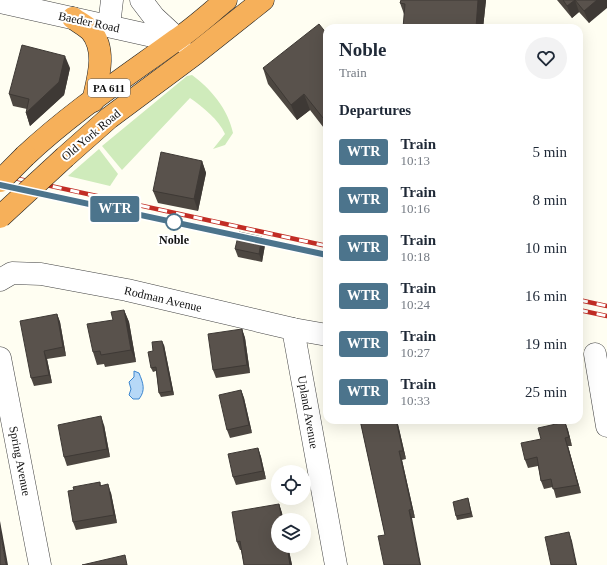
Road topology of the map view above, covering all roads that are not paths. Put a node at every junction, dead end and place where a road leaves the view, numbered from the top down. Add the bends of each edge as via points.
1 (112, 0) edge
2 (141, 0) edge
3 (226, 0) edge
4 (264, 0) edge
5 (0, 2) edge
6 (73, 18) junction
7 (109, 26) junction
8 (178, 39) junction
9 (195, 54) junction
10 (93, 101) junction
11 (0, 181) edge
12 (0, 218) edge
13 (0, 280) edge
14 (293, 329) junction
15 (323, 334) edge
16 (594, 354) edge
17 (0, 358) edge
18 (607, 426) edge
19 (40, 565) edge
20 (336, 565) edge

1 - 7 street
2 - 8 street via 154,17
3 - 8 highway, Old York Road / PA 611
4 - 9 highway, Old York Road / PA 611
5 - 6 street, Baeder Road
6 - 7 street, Baeder Road
6 - 10 highway via 90,30 99,47 100,71
7 - 8 street, Baeder Road
8 - 9 street
8 - 10 highway, Old York Road / PA 611
9 - 12 highway, Old York Road / PA 611, bridge via 109,118
10 - 11 highway, Old York Road / PA 611, bridge via 42,140
13 - 14 street, Rodman Avenue via 12,273 41,274 127,290
14 - 15 street, Rodman Avenue
14 - 20 street, Upland Avenue
16 - 18 street
17 - 19 street, Spring Avenue

